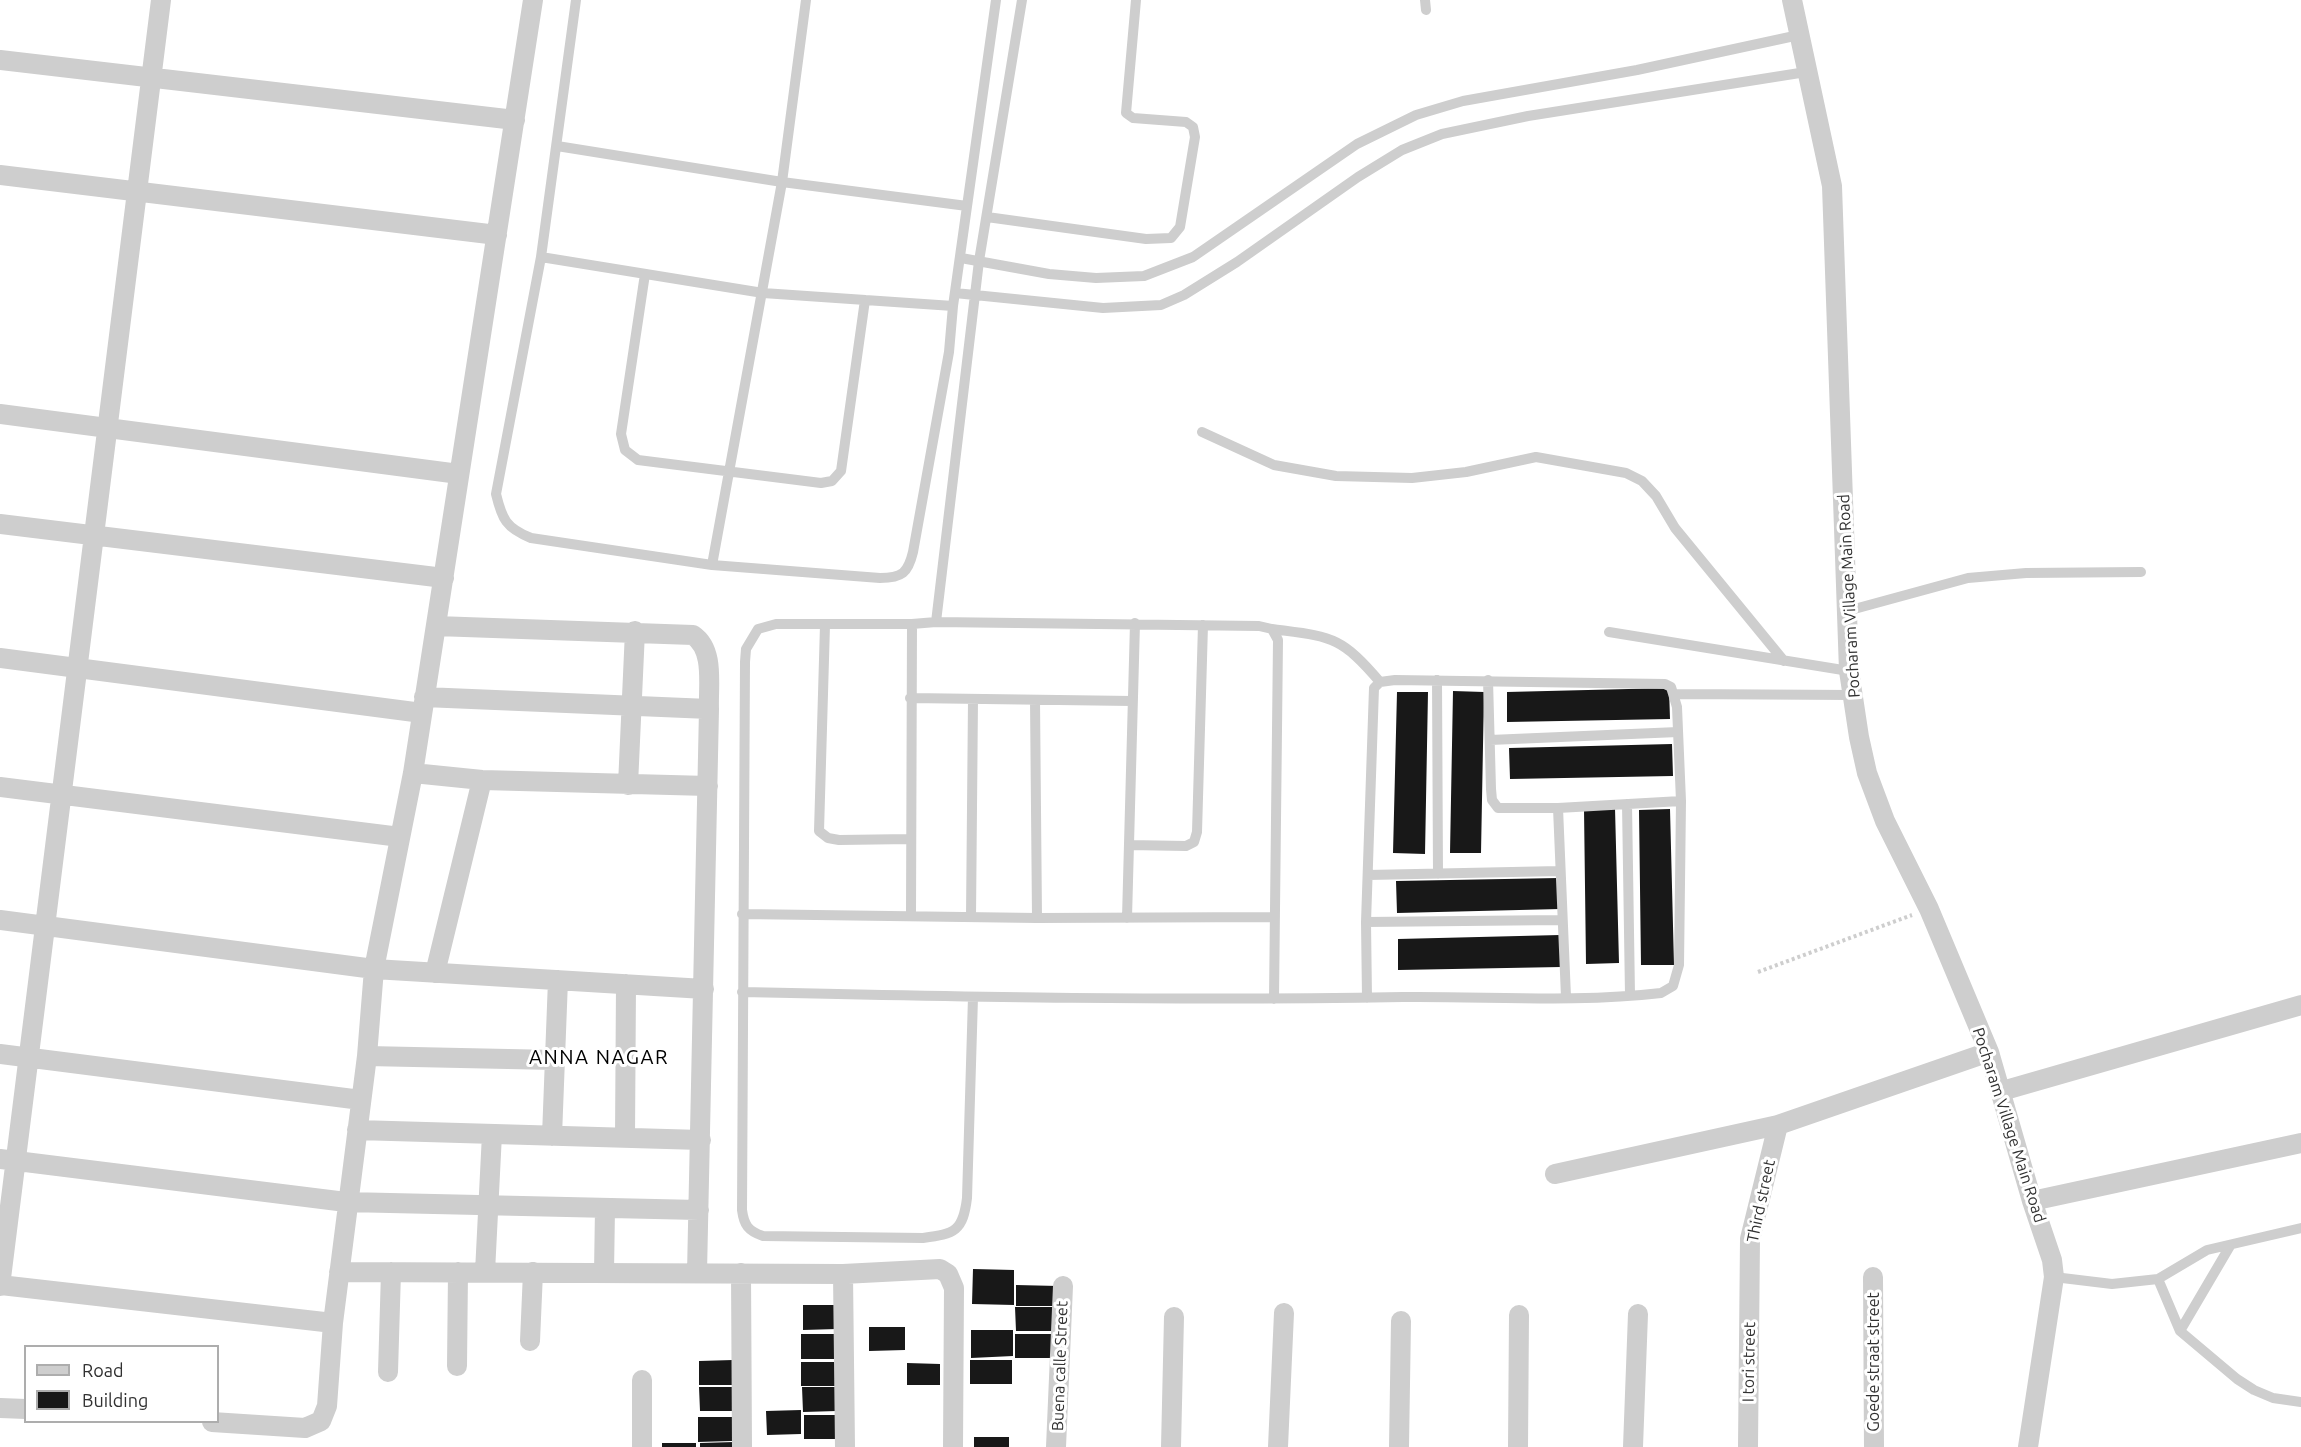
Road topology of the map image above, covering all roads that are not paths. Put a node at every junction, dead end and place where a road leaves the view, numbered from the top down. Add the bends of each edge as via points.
1 (161, 0) edge
2 (533, 0) edge
3 (576, 0) edge
4 (806, 0) edge
5 (996, 0) edge
6 (1022, 0) edge
7 (1136, 0) edge
8 (1792, 0) edge
9 (1799, 35) junction
10 (0, 60) edge
11 (1806, 72) junction
12 (151, 78) junction
13 (515, 120) junction
14 (557, 146) junction
15 (0, 175) edge
16 (782, 182) junction
17 (137, 192) junction
18 (966, 206) junction
19 (987, 217) junction
20 (497, 235) junction
21 (541, 258) junction
22 (961, 258) junction
23 (979, 261) junction
24 (645, 274) junction
25 (763, 293) junction
26 (955, 293) junction
27 (976, 296) junction
28 (865, 300) junction
29 (953, 306) junction
30 (0, 414) edge
31 (107, 428) junction
32 (1202, 432) dead end
33 (729, 472) junction
34 (459, 474) junction
35 (0, 524) edge
36 (94, 537) junction
37 (712, 565) junction
38 (2141, 572) dead end
39 (444, 578) junction
40 (1847, 611) junction
41 (936, 622) junction
42 (1135, 623) junction
43 (825, 624) junction
44 (912, 624) junction
45 (1203, 625) junction
46 (436, 626) junction
47 (1272, 629) junction
48 (635, 631) junction
49 (1608, 633) dead end
50 (0, 658) edge
51 (1784, 661) junction
52 (77, 670) junction
53 (1850, 671) junction
54 (1437, 680) junction
55 (1488, 680) junction
56 (1380, 682) junction
57 (1675, 694) junction
58 (1853, 695) junction
59 (910, 698) junction
60 (973, 699) junction
61 (1035, 700) junction
62 (1132, 701) junction
63 (423, 705) junction
64 (631, 706) junction
65 (709, 709) junction
66 (1678, 732) junction
67 (1490, 740) junction
68 (413, 772) junction
69 (482, 780) junction
70 (628, 784) junction
71 (708, 786) junction
72 (0, 787) edge
73 (62, 794) junction
74 (1681, 801) junction
75 (1627, 804) junction
76 (1558, 808) junction
77 (400, 837) junction
78 (911, 839) junction
79 (1129, 845) junction
80 (1560, 871) junction
81 (1438, 874) junction
82 (1368, 875) junction
83 (742, 914) junction
84 (911, 915) junction
85 (971, 917) junction
86 (1275, 917) junction
87 (1037, 918) junction
88 (1127, 918) junction
89 (0, 920) edge
90 (1562, 920) junction
91 (1366, 922) junction
92 (45, 926) junction
93 (374, 969) junction
94 (435, 973) junction
95 (558, 980) junction
96 (626, 984) junction
97 (704, 989) junction
98 (742, 992) junction
99 (1630, 995) junction
100 (973, 997) junction
101 (1566, 997) junction
102 (1367, 998) junction
103 (1274, 999) junction
104 (2301, 1005) edge
105 (1989, 1052) junction
106 (0, 1054) edge
107 (367, 1056) junction
108 (29, 1057) junction
109 (555, 1060) junction
110 (2002, 1091) junction
111 (361, 1100) junction
112 (1778, 1125) junction
113 (357, 1130) junction
114 (492, 1134) junction
115 (552, 1136) junction
116 (625, 1137) junction
117 (701, 1140) junction
118 (2301, 1143) edge
119 (8, 1160) edge
120 (1555, 1174) dead end
121 (2032, 1201) junction
122 (346, 1202) junction
123 (490, 1204) junction
124 (605, 1208) junction
125 (699, 1210) junction
126 (2301, 1228) edge
127 (2230, 1246) junction
128 (339, 1272) junction
129 (391, 1272) junction
130 (458, 1272) junction
131 (485, 1272) junction
132 (533, 1272) junction
133 (604, 1273) junction
134 (697, 1273) junction
135 (741, 1273) junction
136 (843, 1274) junction
137 (2054, 1276) junction
138 (1749, 1277) joint
139 (1874, 1277) dead end
140 (2158, 1279) junction
141 (0, 1286) edge
142 (1063, 1286) dead end
143 (1284, 1313) dead end
144 (1638, 1314) dead end
145 (1519, 1315) dead end
146 (1174, 1317) dead end
147 (1401, 1321) dead end
148 (333, 1323) junction
149 (2180, 1331) junction
150 (530, 1341) dead end
151 (457, 1366) dead end
152 (388, 1372) dead end
153 (642, 1380) dead end
154 (2301, 1402) edge
155 (0, 1408) edge
156 (24, 1409) edge
157 (219, 1422) edge
158 (642, 1447) edge
159 (742, 1447) edge
160 (845, 1447) edge
161 (953, 1447) edge
162 (1056, 1447) edge
163 (1171, 1447) edge
164 (1278, 1447) edge
165 (1399, 1447) edge
166 (1518, 1447) edge
167 (1633, 1447) edge
168 (1748, 1447) edge
169 (1874, 1447) edge
170 (2028, 1447) edge

1 - 12 street
2 - 13 street
3 - 14 lane
4 - 16 lane
5 - 18 lane
6 - 19 lane
7 - 19 lane via 1126,113 1133,118 1186,122 1193,127 1195,137 1180,226 1171,238 1146,239
8 - 9 street, Pocharam Village Main Road
9 - 11 street, Pocharam Village Main Road
9 - 23 lane via 1637,70 1463,101 1416,115 1357,144 1193,256 1144,276 1096,278 1049,274
10 - 12 street
11 - 27 lane via 1528,116 1442,134 1402,150 1366,171 1237,262 1161,305 1103,308
11 - 40 street, Pocharam Village Main Road via 1832,186
12 - 13 street
12 - 17 street
13 - 20 street
14 - 16 lane
14 - 21 lane
15 - 17 street
16 - 18 lane
16 - 25 lane
17 - 20 street
17 - 31 street
18 - 22 lane
19 - 23 lane
20 - 34 street
21 - 24 lane
21 - 37 lane via 495,494 501,514 513,530 531,538
22 - 23 lane
22 - 26 lane
23 - 27 lane
24 - 25 lane
24 - 33 lane via 621,434 625,450 638,460
25 - 28 lane
25 - 33 lane
26 - 27 lane
26 - 29 lane
27 - 41 lane
28 - 29 lane
28 - 33 lane via 841,471 837,477 821,483
29 - 37 lane via 949,352 913,552 905,574 880,578
30 - 31 street
31 - 34 street
31 - 36 street
32 - 51 lane via 1274,465 1336,476 1412,478 1466,472 1536,457 1626,473 1642,481 1656,496 1675,528
33 - 37 lane
34 - 39 street
35 - 36 street
36 - 39 street
36 - 52 street
38 - 40 lane via 1968,578
39 - 46 street
40 - 53 street, Pocharam Village Main Road
41 - 42 lane
41 - 44 lane
42 - 45 lane
42 - 62 lane
43 - 44 lane
43 - 78 lane via 819,831 839,840
43 - 83 lane via 766,626 751,638 746,649
44 - 59 lane
45 - 47 lane
45 - 79 lane via 1194,842 1186,846
46 - 48 street
46 - 63 street
47 - 56 lane via 1324,636 1338,642 1352,650
47 - 86 lane via 1278,640
48 - 64 street
48 - 65 street via 698,638 708,656
49 - 51 lane
50 - 52 street
51 - 53 lane
52 - 63 street
52 - 73 street
53 - 58 street, Pocharam Village Main Road
54 - 55 lane
54 - 56 lane
54 - 81 lane
55 - 57 lane via 1665,684
55 - 67 lane
56 - 82 lane via 1372,697
57 - 58 lane
57 - 66 lane
58 - 105 street, Pocharam Village Main Road via 1867,773 1885,821 1929,909
59 - 60 lane
59 - 78 lane
60 - 61 lane
60 - 85 lane
61 - 62 lane
61 - 87 lane
62 - 79 lane
63 - 64 street
63 - 68 street
64 - 65 street
64 - 70 street
65 - 71 street
66 - 67 lane
66 - 74 lane
67 - 76 lane via 1494,805 1503,809
68 - 69 street
68 - 77 street
69 - 70 street
69 - 94 street
70 - 71 street
71 - 97 street
72 - 73 street
73 - 77 street
73 - 92 street
74 - 75 lane
74 - 99 lane via 1677,977 1674,986 1661,993
75 - 76 lane
75 - 99 lane
76 - 80 lane
77 - 93 street
78 - 84 lane
79 - 88 lane
80 - 81 lane
80 - 90 lane
81 - 82 lane
82 - 91 lane
83 - 84 lane
83 - 98 lane
84 - 85 lane
85 - 87 lane
86 - 88 lane
86 - 103 lane
87 - 88 lane
89 - 92 street
90 - 91 lane
90 - 101 lane
91 - 102 lane
92 - 93 street
92 - 108 street
93 - 94 street
93 - 107 street
94 - 95 street
95 - 96 street
95 - 109 street
96 - 97 street
96 - 116 street
97 - 117 street
98 - 100 lane
98 - 100 lane via 742,1210 746,1226 763,1236 923,1238 946,1235 960,1227 967,1198
99 - 101 lane
100 - 103 lane
101 - 102 lane
102 - 103 lane
104 - 110 street
105 - 110 street, Pocharam Village Main Road
105 - 112 street
106 - 108 street
107 - 109 street
107 - 111 street
108 - 111 street
108 - 119 street
109 - 115 street
110 - 121 street, Pocharam Village Main Road
111 - 113 street
112 - 120 street
112 - 138 street, Third street via 1750,1239
113 - 114 street
113 - 122 street
114 - 115 street
114 - 123 street
115 - 116 street
116 - 117 street
117 - 125 street
118 - 121 street
119 - 122 street
119 - 141 street
121 - 137 street, Pocharam Village Main Road
122 - 123 street
122 - 128 street
123 - 124 street
123 - 131 street
124 - 125 street
124 - 133 street
125 - 134 street
126 - 127 lane
127 - 140 lane via 2207,1250
127 - 149 lane
128 - 129 street
128 - 148 street
129 - 130 street
129 - 152 street
130 - 131 street
130 - 151 street
131 - 132 street
132 - 133 street
132 - 150 street
133 - 134 street
134 - 135 street
135 - 136 street
135 - 159 street
136 - 160 street
136 - 161 street via 940,1269 952,1280
137 - 140 lane via 2112,1284
137 - 170 street, Pocharam Village Main Road
138 - 168 street, I tori street
139 - 169 street, Goede straat street
140 - 149 lane
141 - 148 street
142 - 162 street, Buena calle Street
143 - 164 street
144 - 167 street
145 - 166 street
146 - 163 street
147 - 165 street
148 - 157 street via 327,1406 321,1421 305,1428
149 - 154 lane via 2254,1390 2273,1398
153 - 158 street
155 - 156 street

